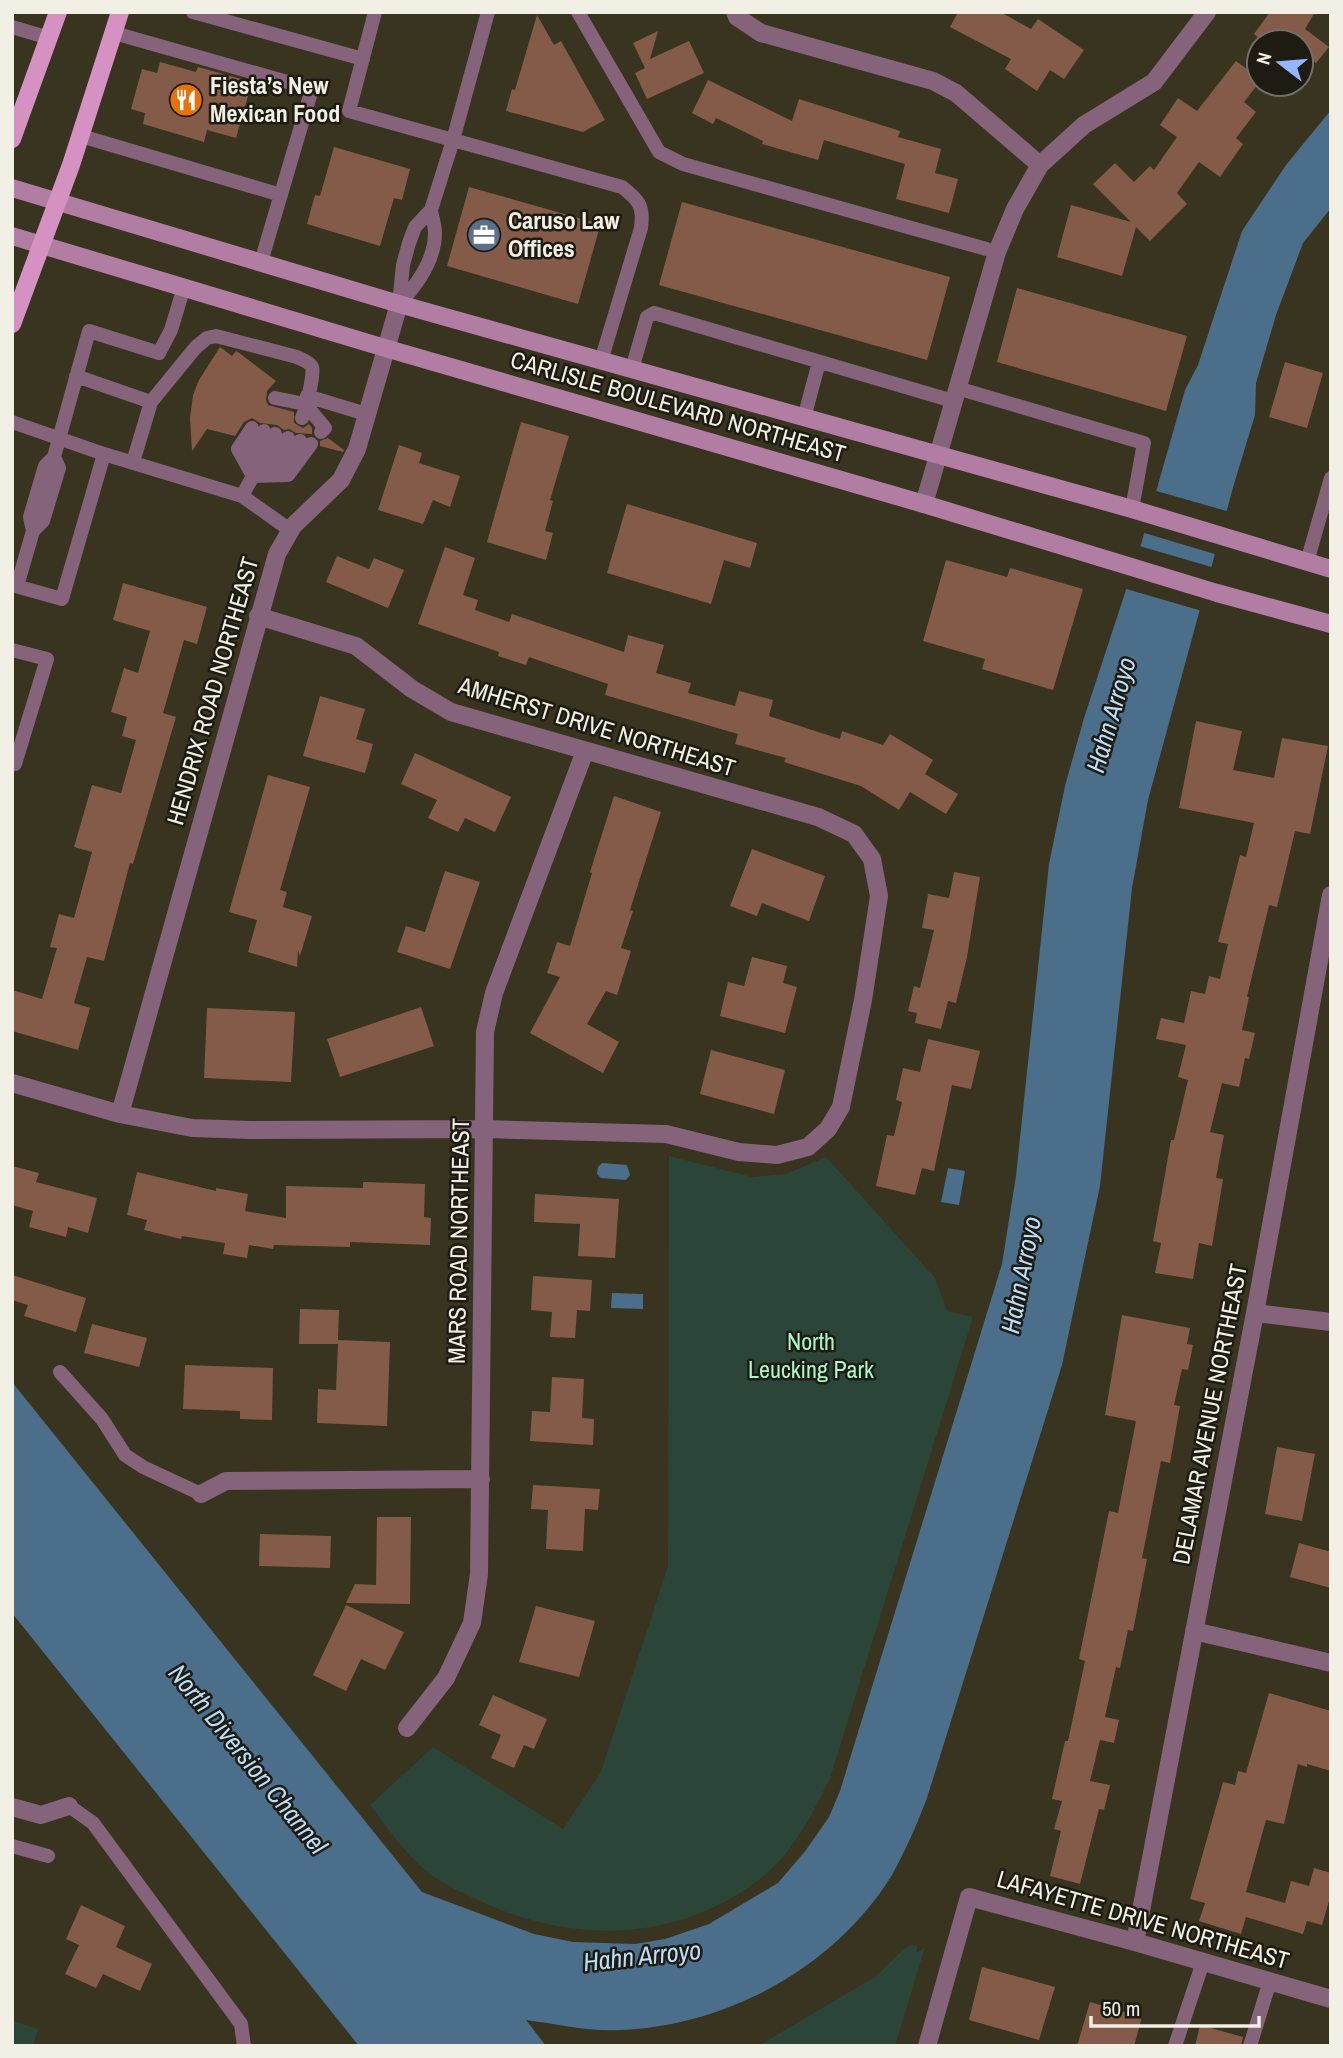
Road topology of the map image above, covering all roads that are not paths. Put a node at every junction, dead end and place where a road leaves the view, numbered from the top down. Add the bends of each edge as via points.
1 (58, 12) edge
2 (120, 12) edge
3 (193, 12) edge
4 (375, 12) edge
5 (488, 12) edge
6 (578, 12) edge
7 (735, 12) edge
8 (1207, 12) edge
9 (12, 27) edge
10 (114, 33) junction
11 (49, 38) junction
12 (363, 60) junction
13 (80, 136) junction
14 (12, 139) edge
15 (453, 140) junction
16 (1040, 165) junction
17 (12, 188) edge
18 (281, 195) junction
19 (57, 201) junction
20 (431, 210) junction
21 (12, 236) edge
22 (41, 245) junction
23 (997, 252) junction
24 (261, 262) junction
25 (184, 287) junction
26 (400, 304) junction
27 (12, 324) edge
28 (385, 348) junction
29 (601, 361) junction
30 (819, 362) junction
31 (632, 369) junction
32 (76, 376) junction
33 (955, 394) junction
34 (151, 402) junction
35 (366, 414) junction
36 (804, 418) junction
37 (12, 422) edge
38 (292, 422) junction
39 (58, 438) junction
40 (104, 454) junction
41 (937, 455) junction
42 (132, 462) junction
43 (253, 475) junction
44 (1331, 478) edge
45 (242, 496) junction
46 (924, 504) junction
47 (1138, 511) junction
48 (290, 530) junction
49 (1307, 562) junction
50 (1331, 569) edge
51 (15, 585) edge
52 (258, 617) junction
53 (1331, 624) edge
54 (12, 650) edge
55 (585, 751) junction
56 (15, 764) dead end
57 (1331, 895) edge
58 (12, 1083) edge
59 (120, 1114) junction
60 (485, 1129) junction
61 (1255, 1313) junction
62 (1331, 1322) edge
63 (60, 1372) dead end
64 (481, 1479) junction
65 (201, 1494) joint
66 (1194, 1631) junction
67 (1331, 1663) edge
68 (407, 1728) dead end
69 (69, 1806) joint
70 (12, 1807) edge
71 (12, 1846) edge
72 (48, 1856) dead end
73 (1135, 1942) junction
74 (1203, 1962) junction
75 (1270, 1981) junction
76 (1331, 1999) edge
77 (244, 2046) edge
78 (928, 2046) edge
79 (1175, 2046) edge
80 (1250, 2046) edge

1 - 11 main road
2 - 10 main road
3 - 12 lane
4 - 12 lane
5 - 15 lane
6 - 23 lane via 659,152 683,164
7 - 16 street via 761,33 933,81 956,93
8 - 16 street via 1154,82 1083,125
9 - 11 lane
10 - 13 main road
10 - 18 lane via 312,89
11 - 14 main road
12 - 15 lane via 349,111
13 - 18 lane
13 - 19 main road
15 - 20 lane
15 - 29 lane via 622,187 636,197 643,214 641,228
16 - 23 street
17 - 19 main road, CARLISLE BOULEVARD NORTHEAST
18 - 24 lane
19 - 22 main road
19 - 24 main road, CARLISLE BOULEVARD NORTHEAST
20 - 26 lane via 415,227 403,265
20 - 26 lane via 435,234 425,270
21 - 22 main road, CARLISLE BOULEVARD NORTHEAST
22 - 25 main road, CARLISLE BOULEVARD NORTHEAST
22 - 27 main road
23 - 33 street
24 - 26 main road, CARLISLE BOULEVARD NORTHEAST
25 - 28 main road, CARLISLE BOULEVARD NORTHEAST
25 - 32 lane via 159,353 89,331
26 - 28 street, HENDRIX ROAD NORTHEAST
26 - 29 main road, CARLISLE BOULEVARD NORTHEAST
28 - 35 street, HENDRIX ROAD NORTHEAST
28 - 46 main road, CARLISLE BOULEVARD NORTHEAST
29 - 31 main road, CARLISLE BOULEVARD NORTHEAST
30 - 31 lane via 654,313 646,317
30 - 33 lane
30 - 36 lane
31 - 36 main road, CARLISLE BOULEVARD NORTHEAST
32 - 34 lane
32 - 39 lane
33 - 41 street
33 - 47 lane via 1144,443
34 - 38 lane via 196,347 216,336 309,363 313,376
34 - 42 lane
35 - 38 lane
35 - 48 street, HENDRIX ROAD NORTHEAST via 357,449 341,480
36 - 41 main road, CARLISLE BOULEVARD NORTHEAST
37 - 39 lane
38 - 43 lane via 268,462
38 - 43 lane via 249,454
38 - 43 lane via 288,475
39 - 40 lane
39 - 51 lane via 30,517 33,531
40 - 42 lane
40 - 51 lane via 62,599
41 - 46 street
41 - 47 main road, CARLISLE BOULEVARD NORTHEAST
42 - 45 lane
43 - 45 lane
44 - 49 lane
45 - 48 lane
46 - 53 main road, CARLISLE BOULEVARD NORTHEAST
47 - 49 main road, CARLISLE BOULEVARD NORTHEAST
48 - 52 street, HENDRIX ROAD NORTHEAST via 277,554
49 - 50 main road, CARLISLE BOULEVARD NORTHEAST
52 - 55 street, AMHERST DRIVE NORTHEAST via 356,646 451,712
52 - 59 street, HENDRIX ROAD NORTHEAST
54 - 56 lane via 47,659
55 - 60 street, MARS ROAD NORTHEAST via 494,993 485,1032
55 - 60 street, AMHERST DRIVE NORTHEAST via 818,817 854,834 872,859 880,896 841,1107 828,1129 808,1147 777,1155 739,1152 667,1134
57 - 61 street, DELAMAR AVENUE NORTHEAST
58 - 59 street
59 - 60 street via 192,1128
60 - 64 street, MARS ROAD NORTHEAST
61 - 62 street
61 - 66 street, DELAMAR AVENUE NORTHEAST
63 - 65 lane via 102,1419 125,1455
64 - 65 street via 226,1482
64 - 68 street, MARS ROAD NORTHEAST via 480,1574 472,1623 446,1678
66 - 67 street
66 - 73 street, DELAMAR AVENUE NORTHEAST
69 - 70 street via 41,1815
69 - 77 lane via 93,1823 241,2024
71 - 72 lane
73 - 74 street, LAFAYETTE DRIVE NORTHEAST
73 - 78 street, LAFAYETTE DRIVE NORTHEAST via 970,1897
74 - 75 street, LAFAYETTE DRIVE NORTHEAST
74 - 79 lane
75 - 76 street, LAFAYETTE DRIVE NORTHEAST
75 - 80 lane

